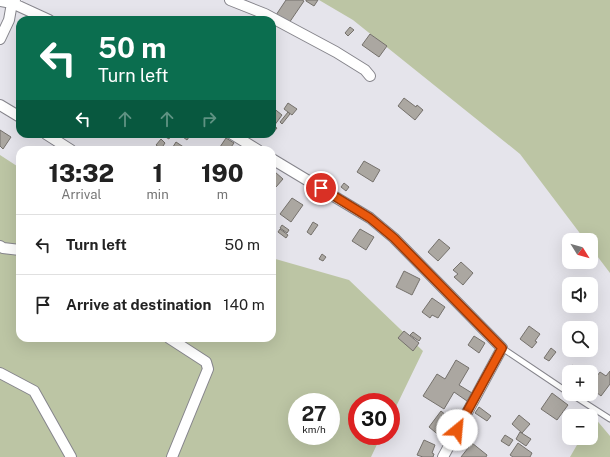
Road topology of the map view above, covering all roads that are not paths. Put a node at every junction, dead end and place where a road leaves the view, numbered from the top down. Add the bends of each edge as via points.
1 (230, 0) edge
2 (0, 1) edge
3 (13, 2) edge
4 (41, 16) edge
5 (269, 16) edge
6 (276, 20) edge
7 (0, 39) edge
8 (370, 76) dead end
9 (0, 105) edge
10 (16, 115) edge
11 (52, 138) edge
12 (238, 138) edge
13 (65, 146) edge
14 (252, 146) edge
15 (276, 161) edge
16 (0, 246) edge
17 (16, 250) edge
18 (175, 342) edge
19 (502, 348) junction
20 (0, 373) edge
21 (562, 388) edge
22 (582, 401) edge
23 (610, 419) edge
24 (70, 457) edge
25 (172, 457) edge
26 (443, 457) edge

1 - 5 street
2 - 3 street
3 - 4 street
3 - 7 street via 9,20
6 - 8 street via 336,52 365,70
9 - 10 street
11 - 13 street
12 - 14 street
15 - 19 street via 370,218 394,238
16 - 17 street
18 - 25 street via 206,362 208,369
19 - 21 lane
19 - 26 street
20 - 24 street via 34,391
22 - 23 lane

